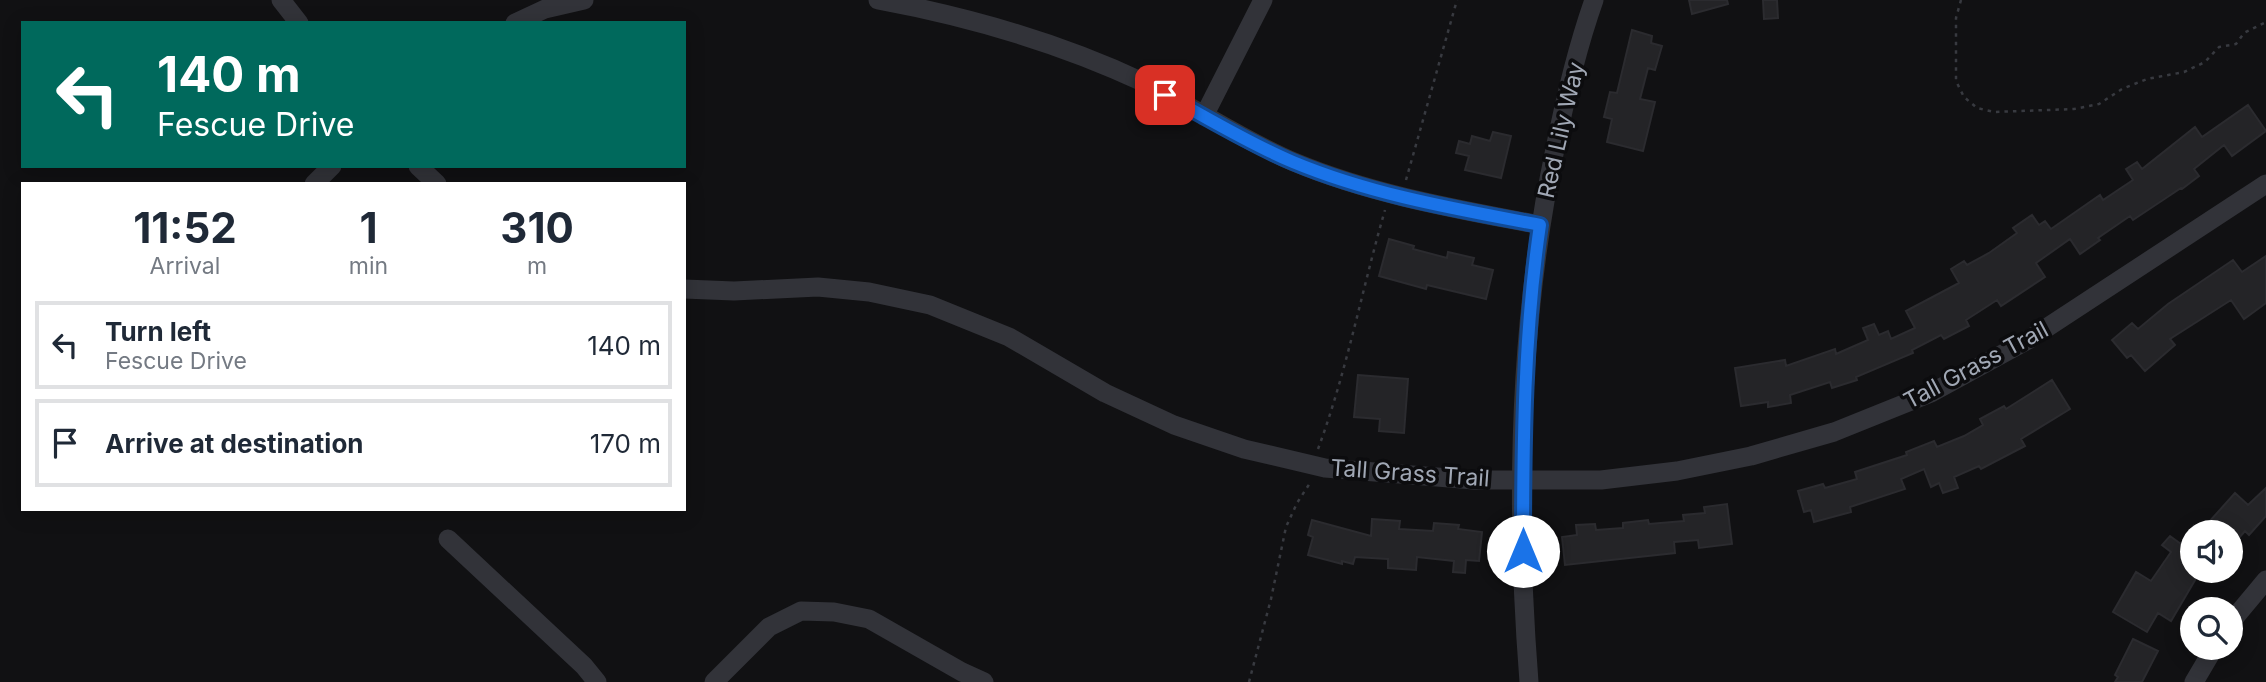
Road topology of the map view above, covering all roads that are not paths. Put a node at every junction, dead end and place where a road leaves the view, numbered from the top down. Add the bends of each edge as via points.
1 (281, 0) edge
2 (584, 0) edge
3 (878, 0) edge
4 (1263, 0) edge
5 (1594, 0) edge
6 (297, 21) edge
7 (519, 21) edge
8 (1204, 116) junction
9 (330, 168) edge
10 (420, 168) edge
11 (316, 182) edge
12 (435, 182) edge
13 (2266, 184) edge
14 (1540, 225) junction
15 (686, 289) edge
16 (1523, 481) junction
17 (448, 539) dead end
18 (2266, 580) edge
19 (2243, 608) edge
20 (2207, 660) edge
21 (597, 682) edge
22 (714, 682) edge
23 (984, 682) edge
24 (1529, 682) edge
25 (2194, 682) edge

1 - 6 street
2 - 7 street
3 - 8 street via 975,21 1073,52
4 - 8 street
5 - 14 street, Red Lily Way via 1565,102
8 - 14 street via 1294,162 1356,185
9 - 11 street
10 - 12 street
13 - 16 street, Tall Grass Trail via 1989,363 1868,420 1762,453 1676,471 1601,480
14 - 16 street, Red Lily Way via 1525,359
15 - 16 street, Tall Grass Trail via 818,287 930,305 1009,337 1105,393 1174,425 1244,449 1314,466
16 - 24 street, Red Lily Way
17 - 21 street
18 - 19 street
20 - 25 street
22 - 23 street via 769,627 801,611 869,619

